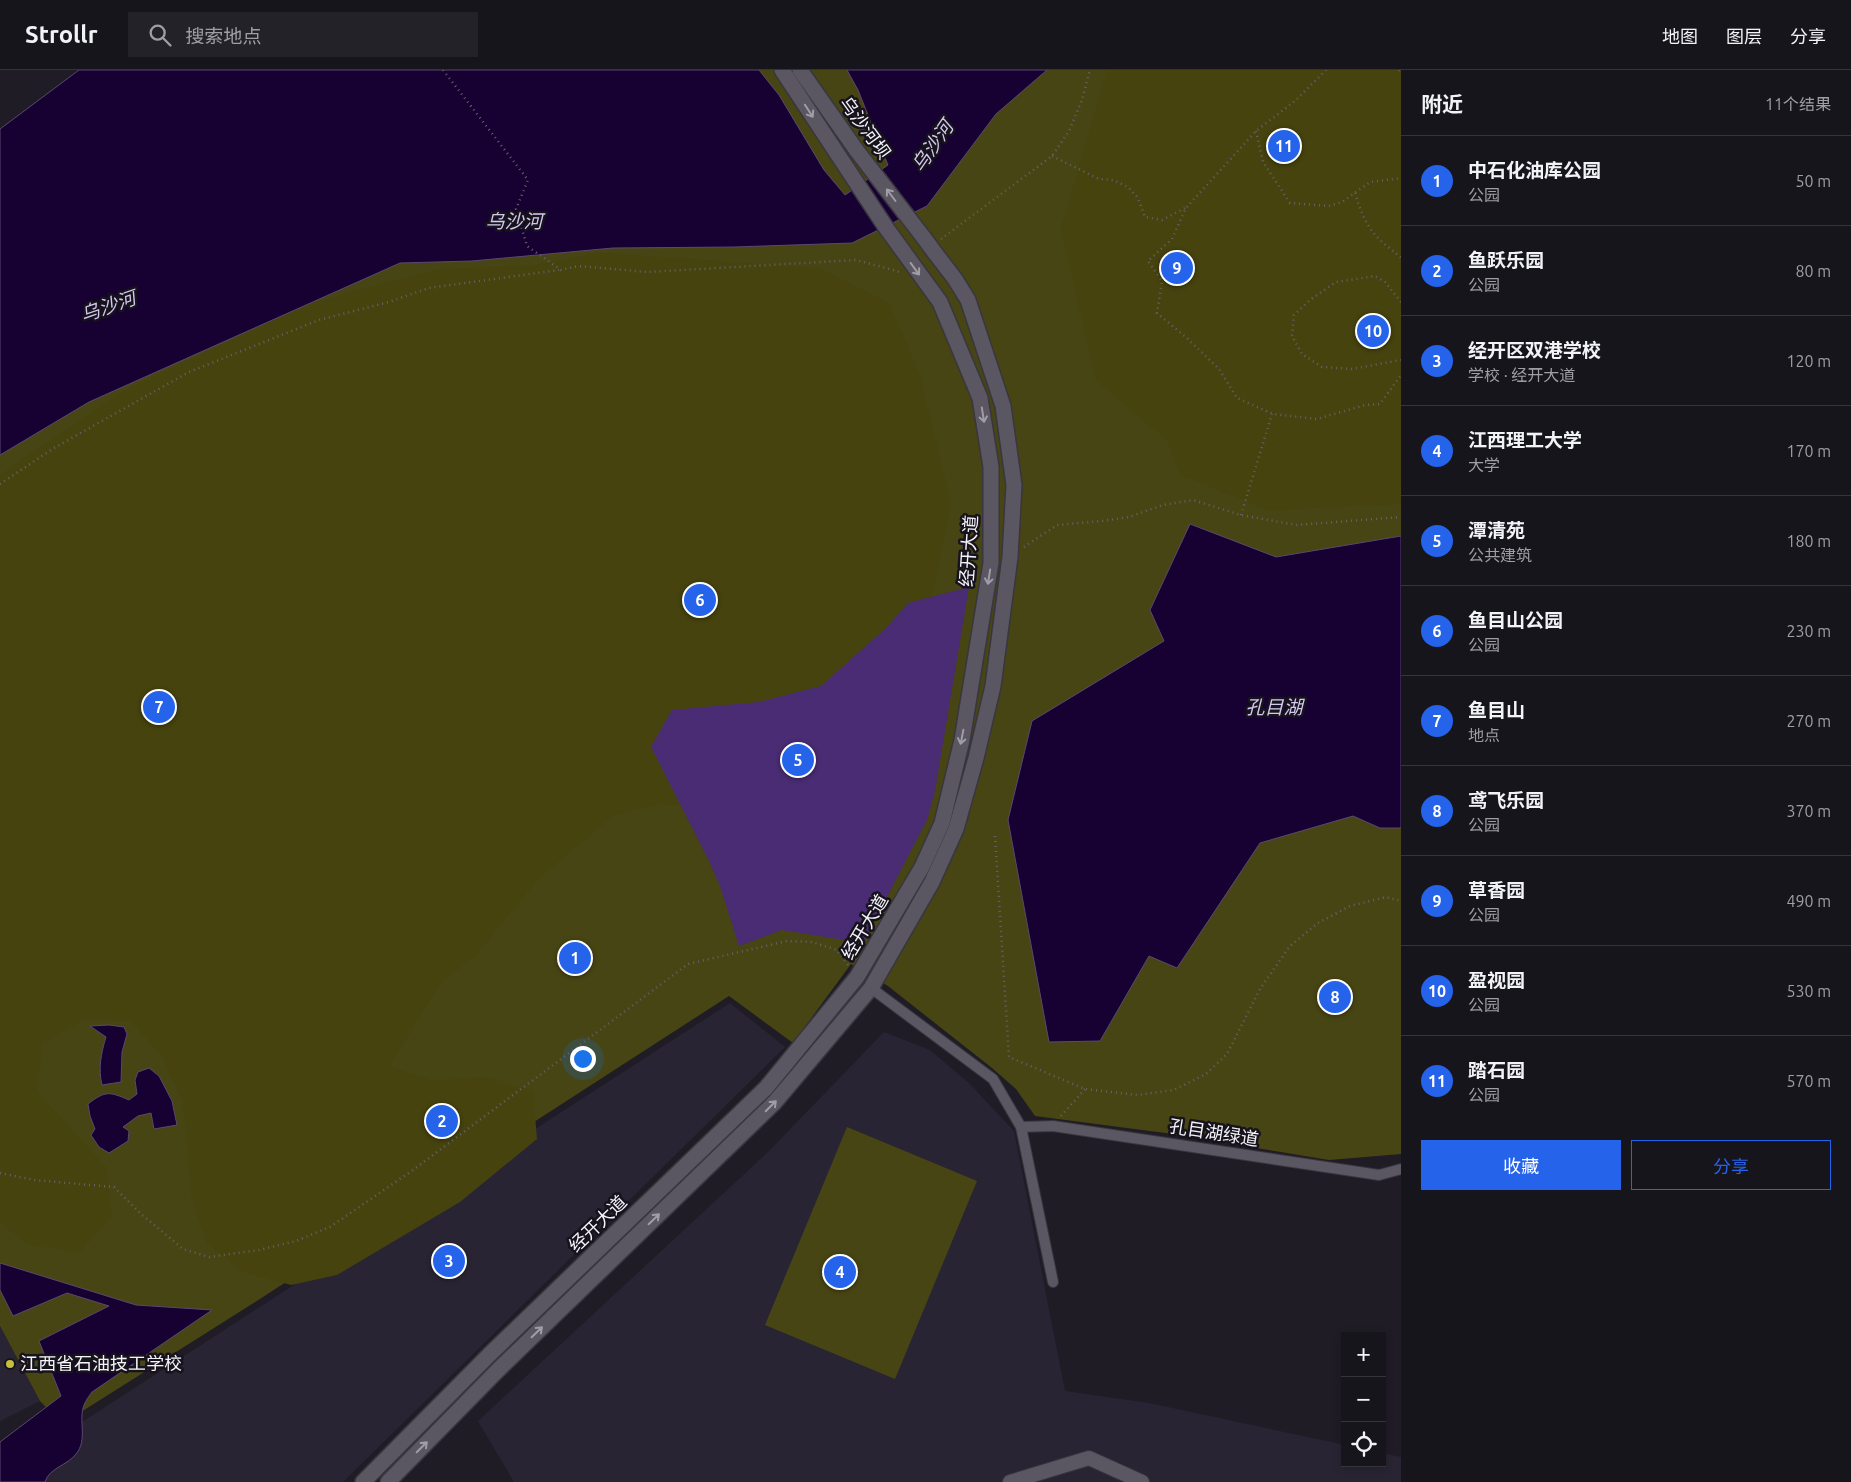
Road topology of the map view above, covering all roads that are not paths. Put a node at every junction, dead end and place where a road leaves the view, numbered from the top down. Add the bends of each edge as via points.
1 (782, 70) edge
2 (800, 70) edge
3 (887, 230) joint
4 (955, 279) joint
5 (871, 988) junction
6 (1021, 1127) junction
7 (1401, 1169) edge
8 (1053, 1282) dead end
9 (363, 1482) edge
10 (388, 1482) edge
11 (1010, 1482) edge
12 (1142, 1482) edge

1 -> 3 main road, 乌沙河坝
4 -> 2 main road, 乌沙河坝
3 -> 9 main road, 经开大道 via 940,302 980,398 991,467 991,563 962,740 942,823 922,867 857,977 766,1088 489,1355
4 - 5 main road, 经开大道 via 968,300 1003,406 1014,485 1010,557 993,686 956,829 932,882
5 - 6 street via 993,1079
10 -> 5 main road, 经开大道 via 498,1370 775,1102
6 - 7 street, 孔目湖绿道 via 1053,1126 1379,1175
6 - 8 street
11 - 12 street via 1089,1458

